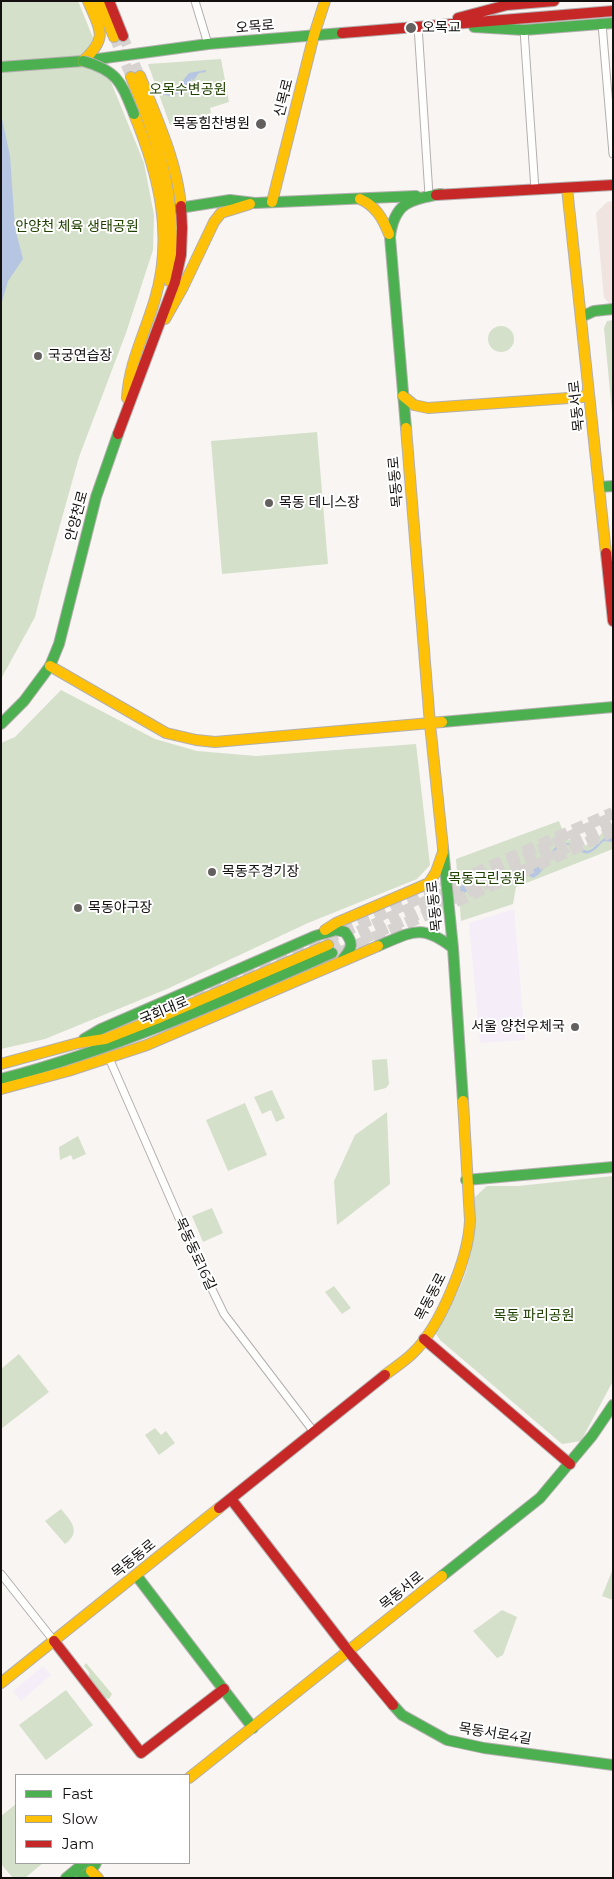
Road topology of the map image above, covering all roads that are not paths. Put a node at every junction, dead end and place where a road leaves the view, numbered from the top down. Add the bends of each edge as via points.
1 (88, 1) edge
2 (99, 1) edge
3 (109, 1) edge
4 (196, 1) edge
5 (325, 1) edge
6 (554, 1) edge
7 (507, 3) edge
8 (613, 11) edge
9 (607, 23) edge
10 (436, 25) junction
11 (418, 26) junction
12 (524, 30) junction
13 (314, 35) junction
14 (208, 44) junction
15 (83, 61) junction
16 (1, 67) edge
17 (135, 77) tunnel mouth
18 (611, 114) edge
19 (613, 154) edge
20 (613, 185) edge
21 (568, 188) junction
22 (536, 190) junction
23 (441, 194) junction
24 (429, 195) junction
25 (356, 198) junction
26 (255, 202) junction
27 (272, 202) junction
28 (177, 208) junction
29 (390, 237) junction
30 (613, 310) edge
31 (581, 316) junction
32 (153, 336) junction
33 (588, 386) junction
34 (403, 396) junction
35 (127, 407) junction
36 (613, 486) edge
37 (599, 487) junction
38 (613, 621) edge
39 (50, 666) junction
40 (613, 707) edge
41 (1, 724) edge
42 (430, 724) junction
43 (443, 852) junction
44 (315, 936) junction
45 (453, 948) junction
46 (333, 965) junction
47 (78, 1043) junction
48 (109, 1058) junction
49 (1, 1064) edge
50 (1, 1079) edge
51 (1, 1089) edge
52 (613, 1167) edge
53 (466, 1180) junction
54 (424, 1339) junction
55 (613, 1405) edge
56 (314, 1432) junction
57 (570, 1464) junction
58 (231, 1498) junction
59 (1, 1574) edge
60 (136, 1575) junction
61 (54, 1641) junction
62 (349, 1652) junction
63 (1, 1683) edge
64 (224, 1689) junction
65 (252, 1728) junction
66 (613, 1764) edge
67 (190, 1777) edge
68 (92, 1868) edge
69 (66, 1878) edge
70 (81, 1878) edge

1 - 15 main road via 100,38 99,44
2 - 3 main road via 119,37
4 - 14 street
5 - 13 main road, 신목로
6 - 7 main road, 오목로
7 - 10 main road, 오목로
8 - 10 main road, 오목로
9 - 12 main road, 오목로
9 - 18 street, 오목로
10 - 11 main road, 오목로
10 - 12 main road, 오목로
11 - 13 main road, 오목로
11 - 24 street
12 - 22 street
13 - 14 main road, 오목로
13 - 27 main road, 신목로
14 - 15 main road, 오목로, bridge
15 - 16 main road
15 - 35 main road, bridge via 117,76 148,146 159,183 164,248 155,297 131,368
17 - 28 main road, 안양천로 via 173,162 179,184
18 - 19 street, 오목로
20 - 21 main road, 목동동로
21 - 22 main road, 목동동로
21 - 31 main road, 목동서로
22 - 23 main road, 목동동로
23 - 24 main road, 목동동로
23 - 29 main road, 목동동로 via 417,198 399,208 393,218
24 - 25 main road, 목동동로
25 - 27 main road, 목동동로
25 - 29 main road, 목동동로 via 369,203 378,212
26 - 27 main road, 목동동로
26 - 28 main road, 목동동로 via 230,200
26 - 32 main road, 목동동로 via 217,216 176,301
28 - 32 main road, 안양천로 via 182,230 180,266
29 - 34 main road, 목동동로
30 - 31 main road via 594,311
31 - 33 main road, 목동서로
32 - 35 main road, 안양천로
33 - 34 main road via 588,393 583,397 428,408 410,404
33 - 37 main road, 목동서로
34 - 42 main road, 목동동로
35 - 39 main road, 안양천로 via 96,497 59,644
36 - 37 main road
37 - 38 main road, 목동서로
39 - 41 main road, 안양천로 via 24,701
39 - 42 main road via 166,733 196,740 215,742
40 - 42 main road
42 - 43 main road, 목동동로
43 - 44 main road via 428,883 336,923
43 - 45 main road, 목동동로
44 - 46 main road via 336,930 348,936 351,949
44 - 47 main road via 101,1029
45 - 46 main road via 438,936 421,930
45 - 53 main road, 목동동로
46 - 48 main road
47 - 49 main road, 국회대로
47 - 50 main road, 국회대로 via 105,1039 330,949 125,1042
48 - 51 main road
48 - 56 street, 목동동로16길 via 185,1234 224,1314
52 - 53 main road
53 - 54 main road, 목동동로 via 470,1228 460,1270 444,1309
54 - 56 main road, 목동동로 via 413,1353
54 - 57 main road
55 - 57 main road, 목동서로
56 - 58 main road, 목동동로
57 - 62 main road, 목동서로 via 540,1498
58 - 60 main road, 목동동로
58 - 62 main road, 목동서로4길
59 - 61 street
60 - 61 main road, 목동동로
60 - 64 main road
61 - 63 main road, 목동동로
61 - 64 main road via 141,1753
62 - 65 main road, 목동서로
62 - 66 main road, 목동서로4길 via 402,1715 448,1740 484,1748
64 - 65 main road
65 - 67 main road, 목동서로
68 - 69 main road
68 - 70 main road

